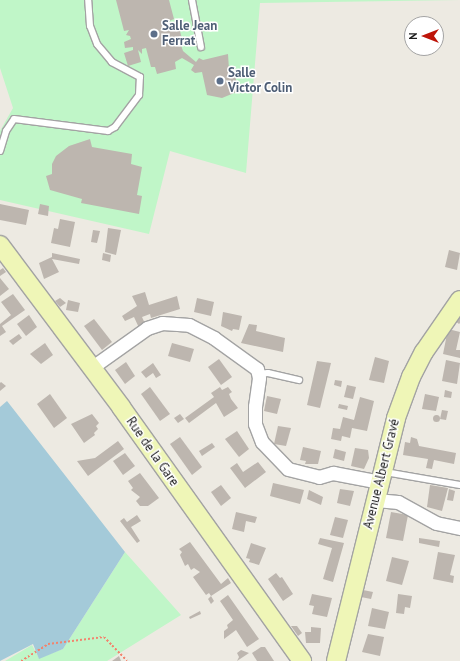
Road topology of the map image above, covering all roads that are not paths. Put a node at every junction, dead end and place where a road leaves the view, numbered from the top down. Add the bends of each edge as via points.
1 (88, 0) edge
2 (192, 0) edge
3 (201, 47) dead end
4 (0, 151) edge
5 (0, 244) edge
6 (460, 300) edge
7 (91, 368) junction
8 (258, 374) junction
9 (299, 380) dead end
10 (382, 477) junction
11 (460, 485) edge
12 (376, 500) junction
13 (460, 528) edge
14 (302, 661) edge
15 (336, 661) edge

1 - 4 lane via 90,26 97,44 112,62 140,77 139,94 115,127 108,131 14,119 6,131
2 - 3 lane
5 - 7 main road, Rue de la Gare
6 - 10 main road, Avenue Albert Gravé via 439,329 411,377 396,418
7 - 8 street via 147,328 175,323 189,325 214,338 257,369
7 - 14 main road, Rue de la Gare
8 - 9 lane via 268,372
8 - 10 street via 255,424 262,442 288,469 319,477 333,473
10 - 11 lane
10 - 12 main road, Avenue Albert Gravé
12 - 13 street via 398,502 436,523
12 - 15 main road, Avenue Albert Gravé

